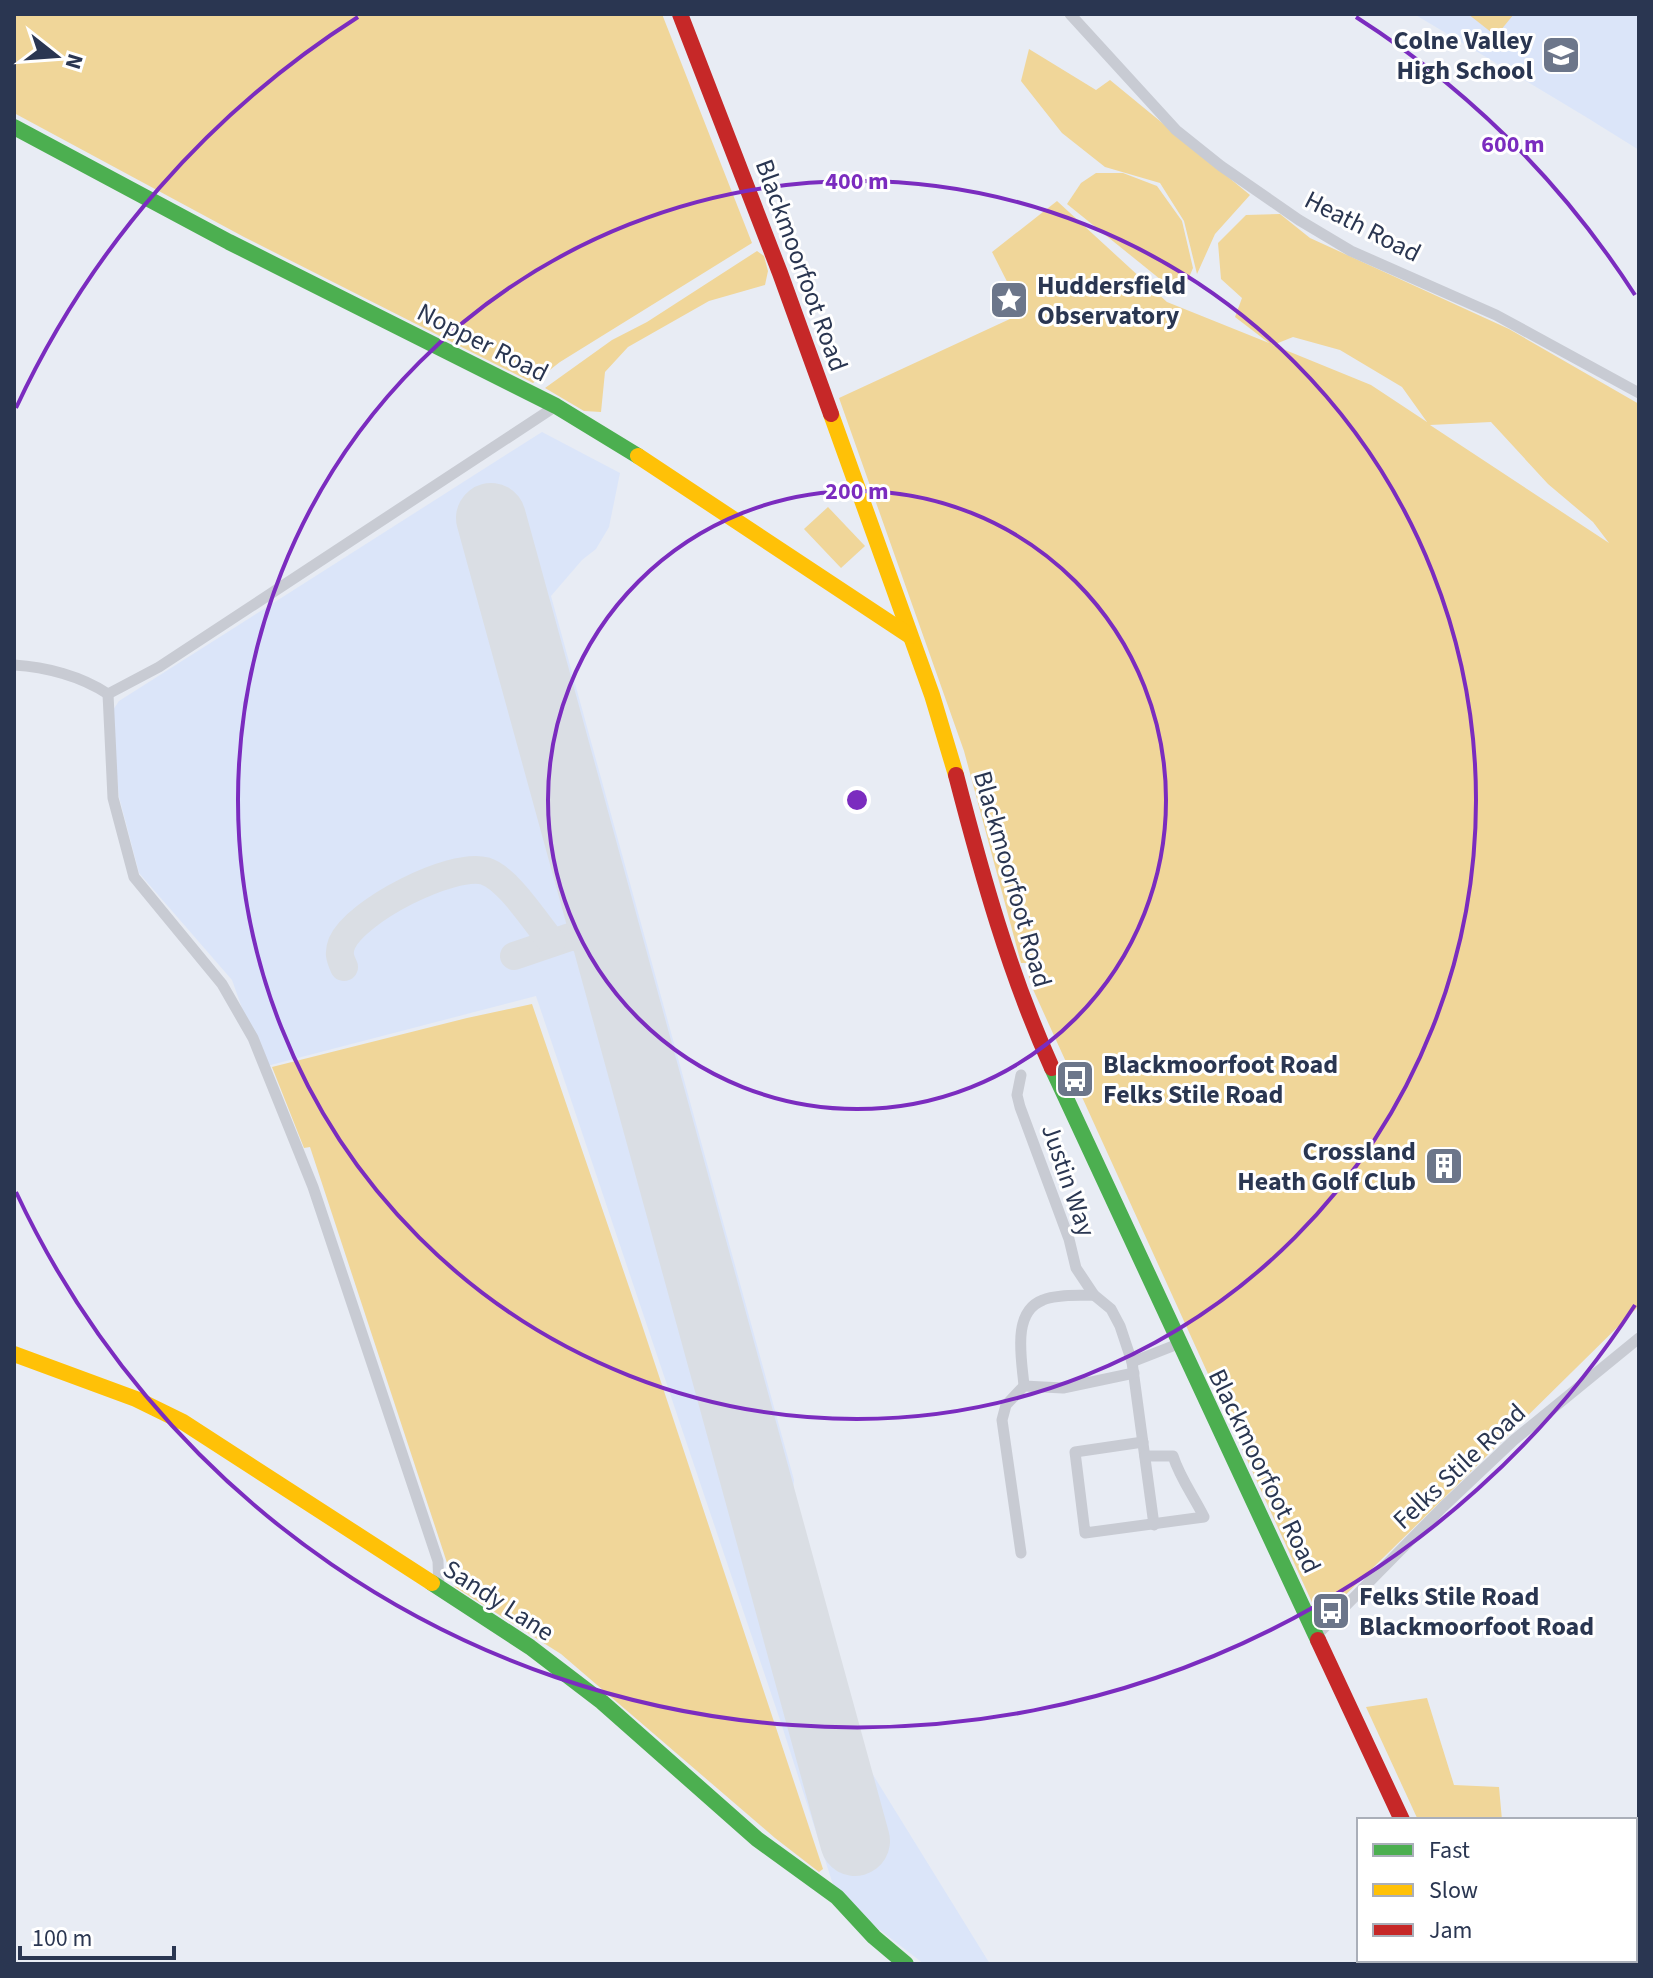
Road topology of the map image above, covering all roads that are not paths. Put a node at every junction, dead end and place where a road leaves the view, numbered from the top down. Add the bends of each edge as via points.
1 (680, 14) edge
2 (1070, 14) edge
3 (14, 127) edge
4 (1639, 393) edge
5 (556, 406) junction
6 (910, 636) junction
7 (14, 665) edge
8 (108, 694) junction
9 (1021, 1075) dead end
10 (1094, 1295) junction
11 (1639, 1338) edge
12 (1178, 1344) junction
13 (14, 1354) edge
14 (1133, 1368) junction
15 (1024, 1386) junction
16 (1143, 1442) junction
17 (1145, 1456) junction
18 (1154, 1525) junction
19 (1021, 1553) dead end
20 (439, 1590) junction
21 (1317, 1635) junction
22 (1401, 1818) edge
23 (906, 1964) edge

1 - 6 street, Blackmoorfoot Road
2 - 4 street, Heath Road via 1176,130 1299,220 1351,251 1496,315
3 - 5 street, Nopper Road
5 - 6 street, Nopper Road via 681,482
5 - 8 street via 159,667
6 - 12 street, Blackmoorfoot Road via 948,746 1014,978
7 - 8 street via 67,675
8 - 20 street via 113,798 134,877 222,984 253,1038 313,1187 438,1561
9 - 10 street, Justin Way via 1020,1107 1076,1268
10 - 14 street via 1111,1309
10 - 15 street via 1046,1298 1033,1305 1020,1339
11 - 21 street, Felks Stile Road via 1514,1440
12 - 14 street
12 - 21 street, Blackmoorfoot Road
13 - 20 street, Sandy Lane via 183,1422
14 - 15 street via 1063,1388
14 - 16 street
15 - 19 street via 1006,1405 1002,1420
16 - 17 street
16 - 18 street via 1075,1452 1085,1533
17 - 18 street
17 - 18 street via 1173,1456 1204,1517
20 - 23 street, Sandy Lane via 530,1647 602,1702 757,1839 837,1897
21 - 22 street, Blackmoorfoot Road

